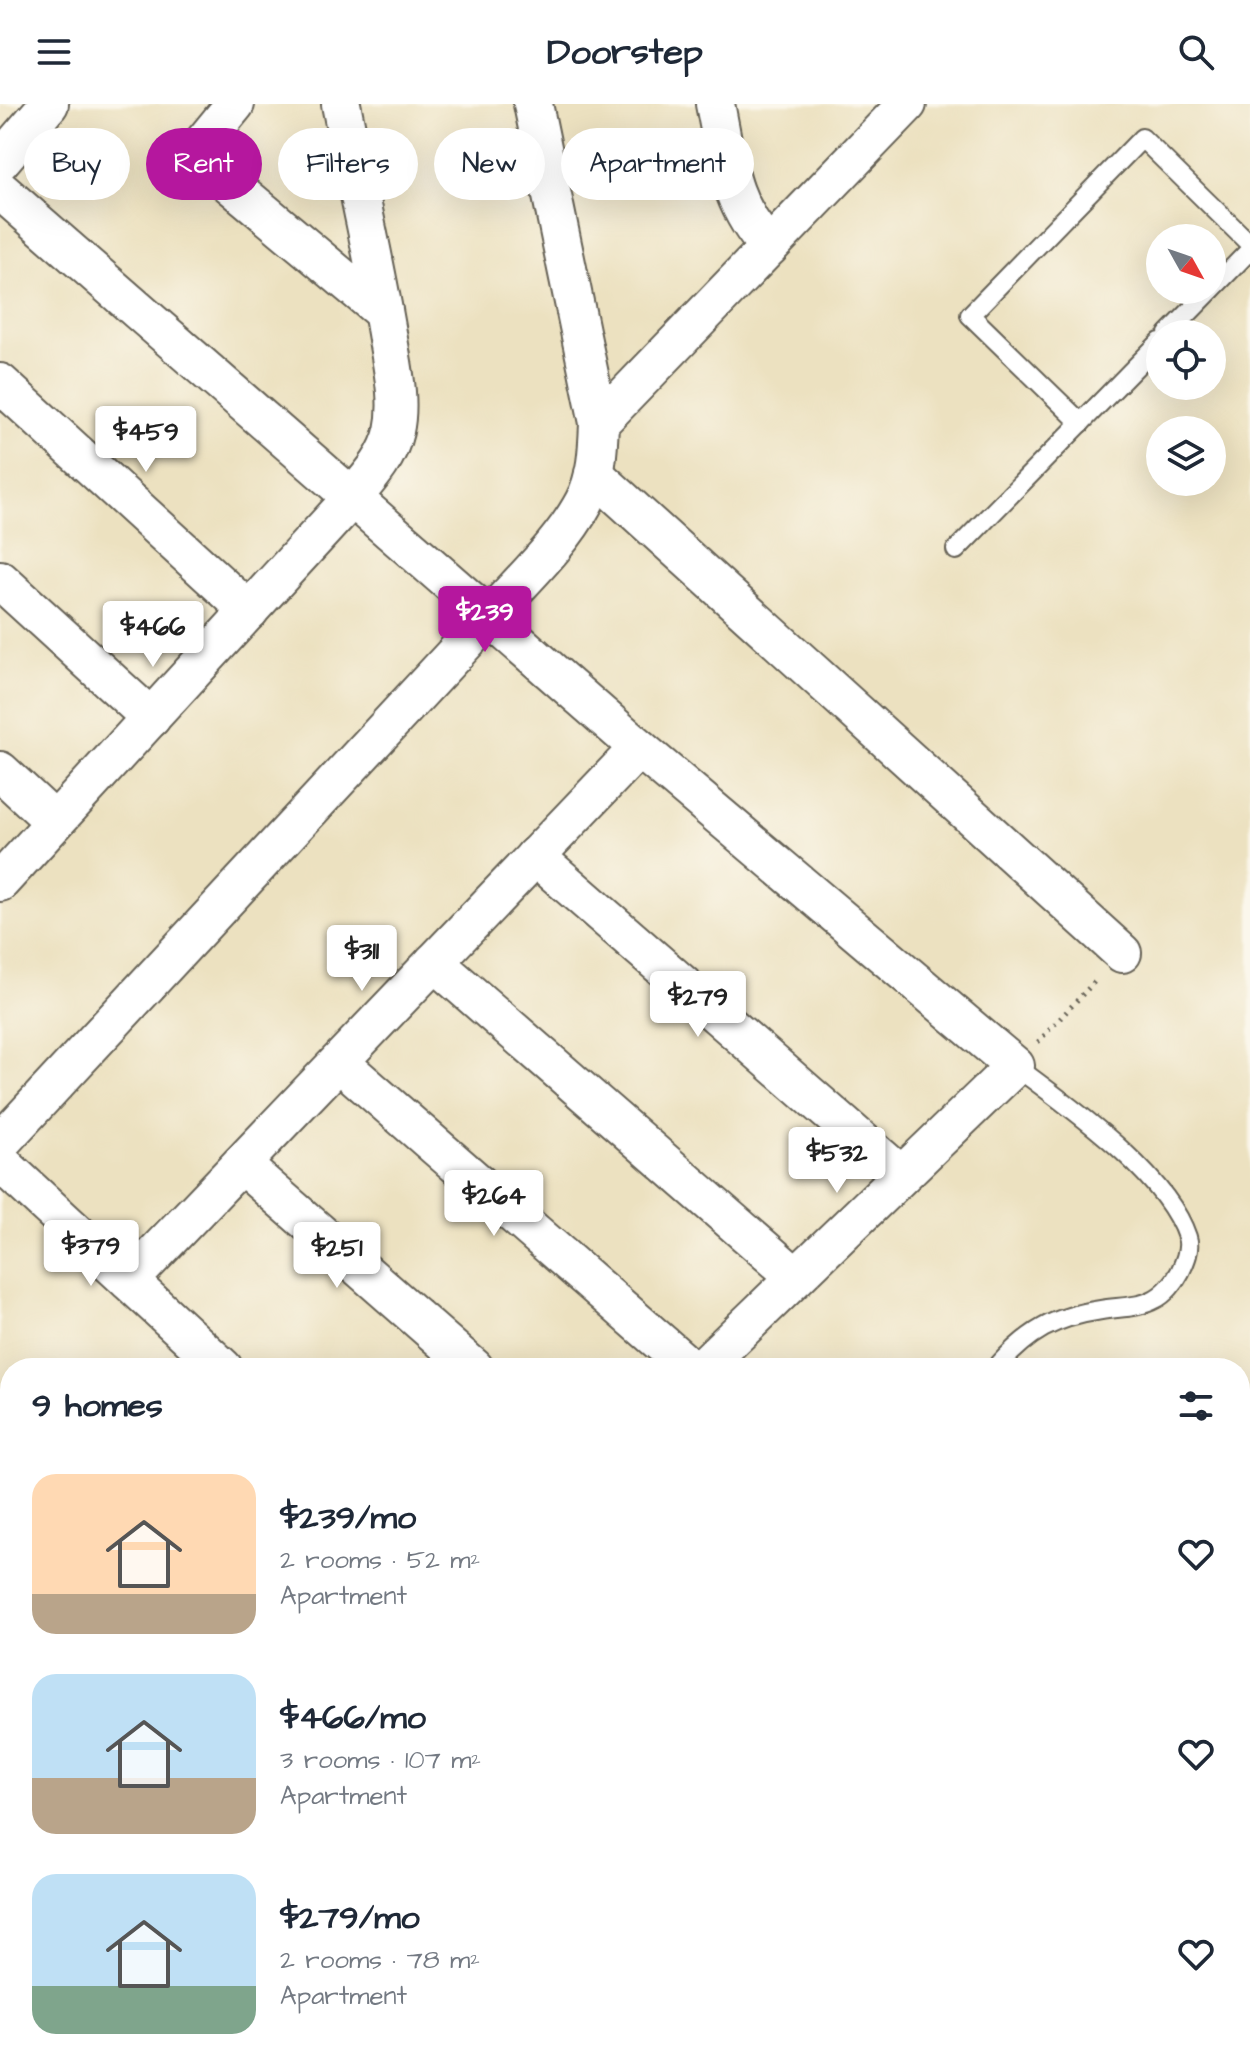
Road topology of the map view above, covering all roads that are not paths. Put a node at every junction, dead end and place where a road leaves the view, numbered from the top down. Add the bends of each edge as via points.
1 (49, 104) edge
2 (235, 104) edge
3 (341, 104) edge
4 (533, 104) edge
5 (715, 104) edge
6 (907, 104) edge
7 (0, 161) edge
8 (0, 190) edge
9 (769, 247) junction
10 (1250, 247) edge
11 (1226, 273) edge
12 (1197, 304) edge
13 (383, 312) junction
14 (1181, 320) edge
15 (1146, 356) edge
16 (0, 383) edge
17 (599, 423) junction
18 (1081, 423) junction
19 (594, 474) junction
20 (352, 498) junction
21 (956, 550) dead end
22 (0, 580) edge
23 (249, 611) junction
24 (489, 617) junction
25 (151, 718) junction
26 (639, 748) junction
27 (0, 771) edge
28 (55, 822) junction
29 (535, 856) junction
30 (0, 882) edge
31 (1122, 953) road end
32 (434, 962) junction
33 (339, 1062) junction
34 (1015, 1066) junction
35 (0, 1143) edge
36 (0, 1162) edge
37 (241, 1164) junction
38 (901, 1175) junction
39 (796, 1277) junction
40 (129, 1281) junction
41 (212, 1358) edge
42 (463, 1358) edge
43 (679, 1358) edge
44 (712, 1358) edge
45 (1005, 1358) edge

1 - 7 street
2 - 13 street via 194,154
3 - 13 street
4 - 17 street
5 - 9 street via 737,200
6 - 9 street
8 - 20 street
9 - 17 street
10 - 11 lane
10 - 18 lane via 1142,138 970,315
12 - 14 lane
13 - 20 street via 394,378 394,430 388,451
15 - 18 lane
16 - 23 street
17 - 19 street
18 - 21 lane
19 - 24 street via 585,501 564,532
19 - 31 street
20 - 23 street
20 - 24 street
22 - 25 street
23 - 25 street
24 - 26 street
24 - 35 street
25 - 28 street
26 - 29 street
26 - 34 street
27 - 28 street
28 - 30 street
29 - 32 street
29 - 38 street
32 - 33 street
32 - 39 street
33 - 37 street
33 - 43 street
34 - 38 street
34 - 45 lane via 1131,1160 1156,1187 1188,1240 1176,1279 1157,1298 1040,1327
36 - 40 street
37 - 40 street
37 - 42 street
38 - 39 street
39 - 44 street
40 - 41 street

